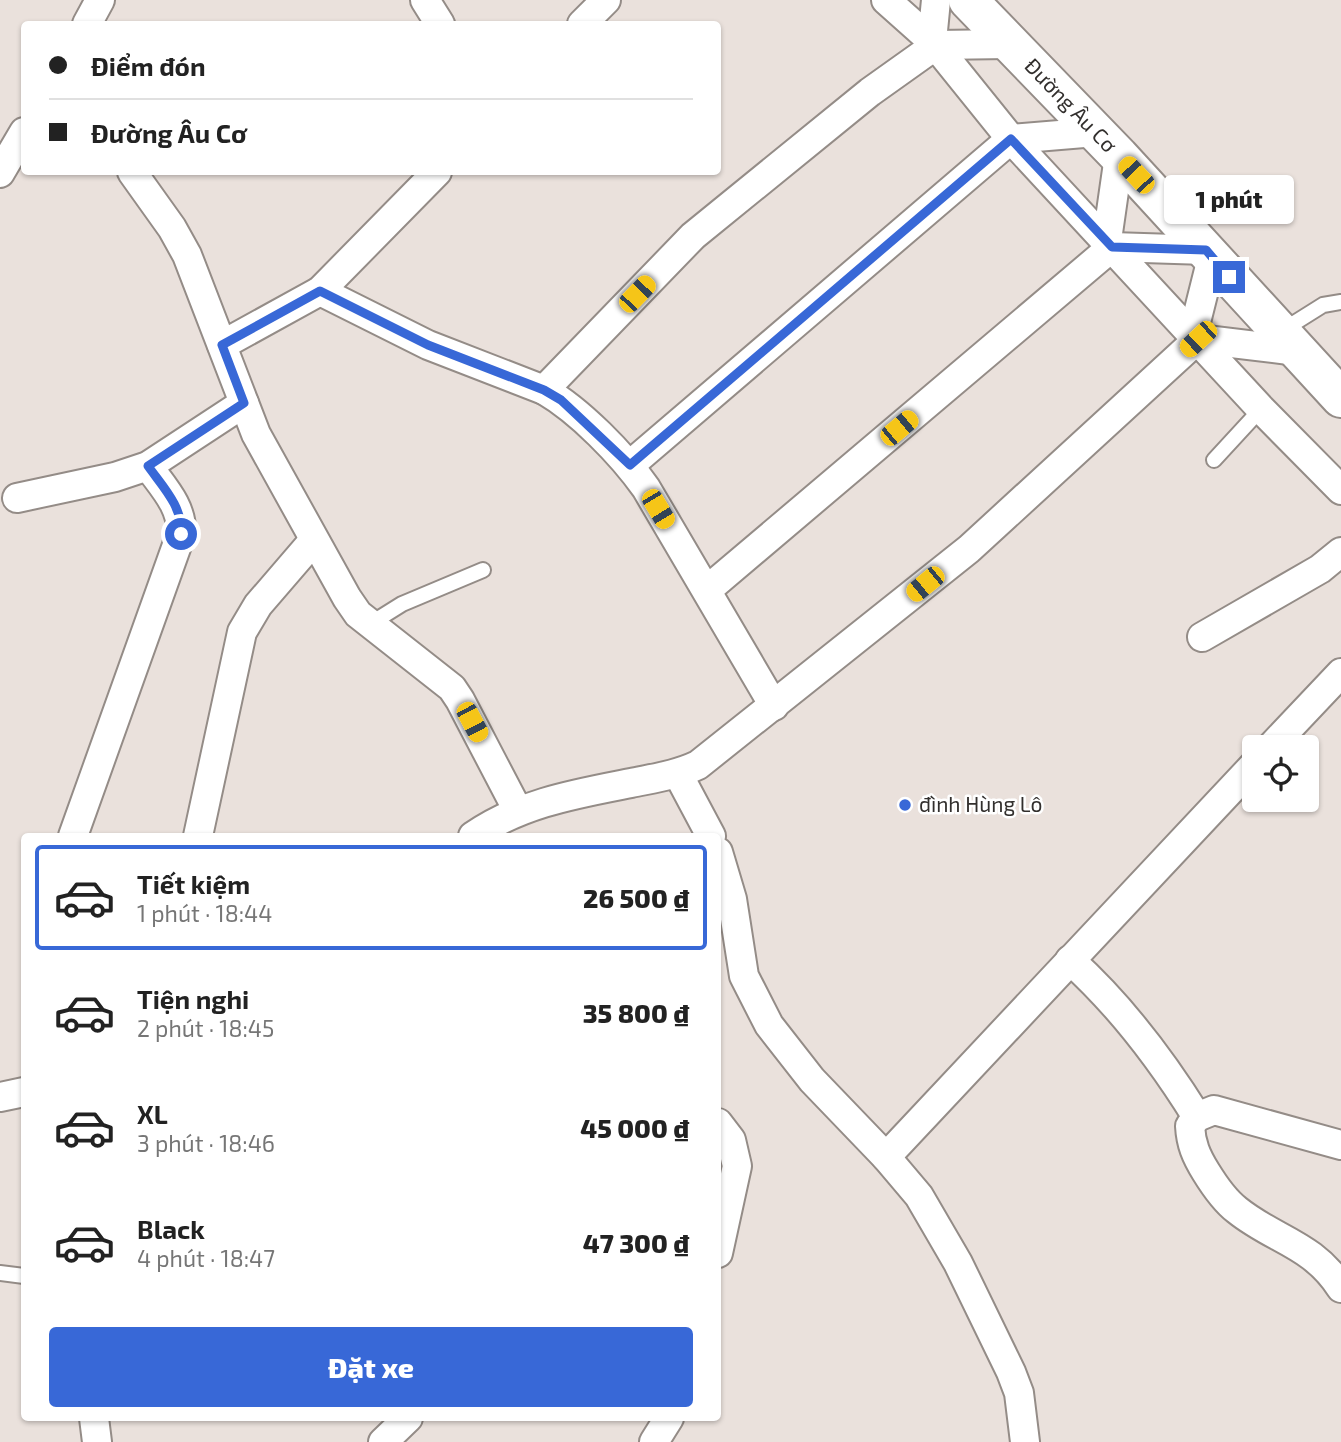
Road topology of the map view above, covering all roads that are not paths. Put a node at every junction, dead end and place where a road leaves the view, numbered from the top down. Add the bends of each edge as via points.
1 (100, 0) edge
2 (425, 0) edge
3 (606, 0) edge
4 (886, 0) edge
5 (936, 0) edge
6 (968, 0) edge
7 (89, 21) edge
8 (438, 21) edge
9 (585, 21) edge
10 (934, 43) junction
11 (1009, 44) junction
12 (21, 137) edge
13 (1011, 139) junction
14 (1107, 144) junction
15 (0, 173) edge
16 (134, 175) edge
17 (434, 175) edge
18 (1110, 244) junction
19 (1209, 254) junction
20 (320, 291) junction
21 (1341, 302) edge
22 (1195, 336) junction
23 (1288, 342) junction
24 (222, 345) junction
25 (544, 390) junction
26 (1341, 398) edge
27 (244, 403) junction
28 (1261, 409) junction
29 (1214, 460) dead end
30 (630, 465) junction
31 (148, 466) junction
32 (1341, 490) edge
33 (16, 498) dead end
34 (314, 540) junction
35 (1341, 552) edge
36 (483, 570) dead end
37 (706, 590) junction
38 (370, 624) junction
39 (1202, 638) dead end
40 (1341, 673) edge
41 (774, 706) junction
42 (1282, 735) edge
43 (678, 774) junction
44 (1242, 778) edge
45 (518, 811) junction
46 (74, 833) edge
47 (199, 833) edge
48 (478, 833) edge
49 (709, 833) edge
50 (721, 862) edge
51 (1070, 960) junction
52 (21, 1093) edge
53 (0, 1097) edge
54 (1197, 1117) junction
55 (721, 1127) edge
56 (1341, 1145) edge
57 (886, 1157) junction
58 (721, 1238) edge
59 (3, 1270) edge
60 (21, 1275) edge
61 (1341, 1288) edge
62 (94, 1421) edge
63 (405, 1421) edge
64 (668, 1421) edge
65 (97, 1442) edge
66 (383, 1442) edge
67 (654, 1442) edge
68 (1025, 1442) edge

1 - 7 street
2 - 8 street
3 - 9 street
4 - 10 street
5 - 10 street
6 - 11 main road, Đường Âu Cơ
10 - 11 street
10 - 13 street
10 - 25 street via 693,236
11 - 14 main road, Đường Âu Cơ
12 - 15 street
13 - 14 street
13 - 18 street
13 - 30 street
14 - 18 street
14 - 19 main road, Đường Âu Cơ
16 - 24 street via 187,254
17 - 20 street
18 - 19 street
18 - 22 street
18 - 37 street
19 - 22 street
19 - 23 main road, Đường Âu Cơ
20 - 24 street
20 - 25 street via 428,345
21 - 23 lane via 1323,305
22 - 23 street
22 - 28 street
22 - 41 street via 969,549
23 - 26 main road, Đường Âu Cơ
24 - 27 street
25 - 30 street via 561,400
27 - 31 street
27 - 34 street via 262,446
28 - 29 lane
28 - 32 street
30 - 37 street
31 - 33 street
31 - 46 street via 177,507 181,534
34 - 38 street via 347,598
34 - 47 street via 258,605 242,632
35 - 39 street
36 - 38 lane via 402,604
37 - 41 street
38 - 45 street via 452,688
40 - 42 street
41 - 43 street via 698,765
43 - 45 street via 553,799
43 - 49 street
44 - 51 street
45 - 48 street
50 - 57 street via 744,976 769,1025 812,1080
51 - 54 street via 1124,1014
51 - 57 street
52 - 53 street
54 - 56 street via 1214,1110
54 - 61 street via 1190,1126 1191,1144 1214,1185 1236,1210 1305,1249 1331,1271
55 - 58 street via 731,1140 737,1166
57 - 68 street via 919,1196 958,1263 1019,1393
59 - 60 lane
62 - 65 street
63 - 66 street
64 - 67 street

